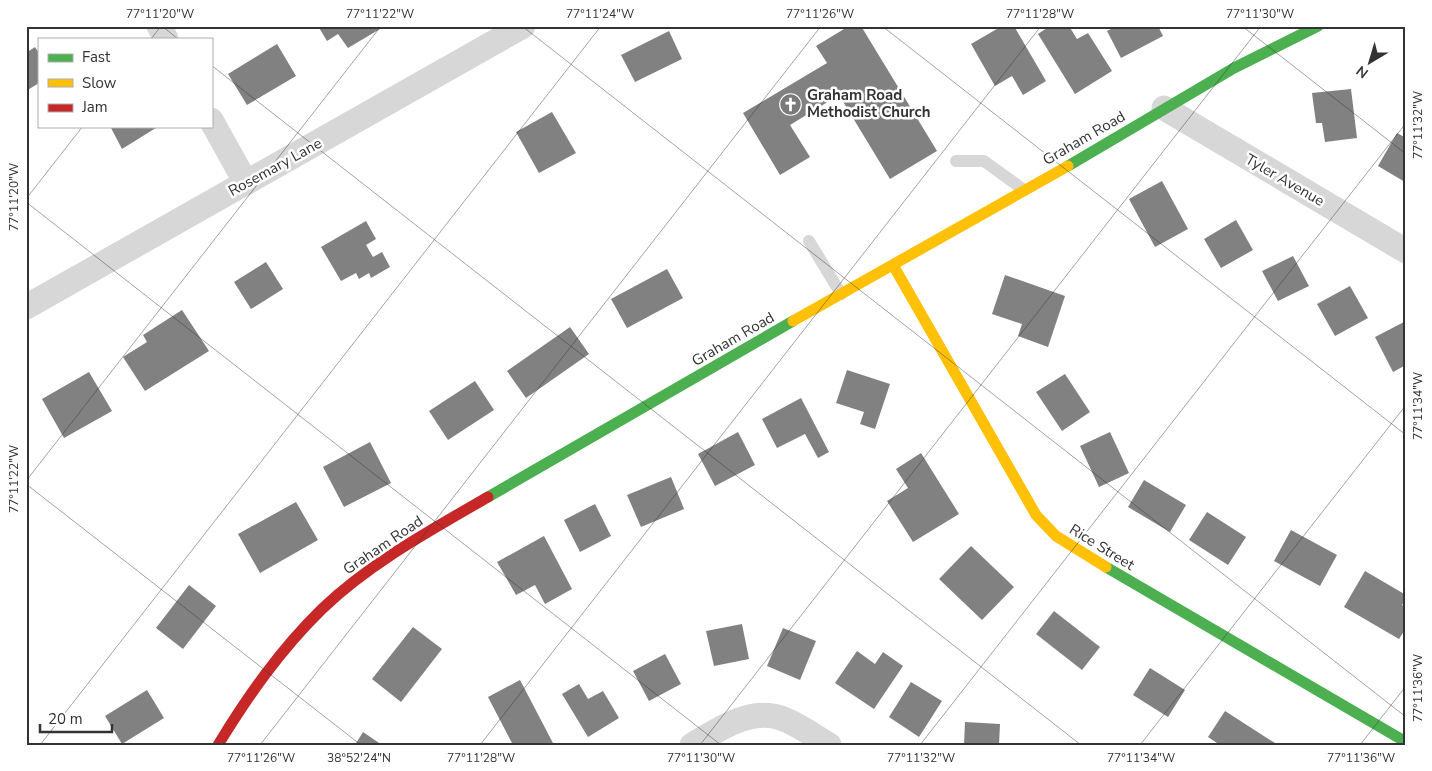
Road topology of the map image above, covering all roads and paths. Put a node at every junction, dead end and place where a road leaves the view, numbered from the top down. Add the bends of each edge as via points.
1 (159, 26) edge
2 (523, 26) edge
3 (1318, 26) edge
4 (165, 38) edge
5 (1164, 108) junction
6 (212, 122) edge
7 (956, 161) dead end
8 (246, 183) junction
9 (1024, 190) junction
10 (809, 240) dead end
11 (1406, 251) edge
12 (893, 265) junction
13 (841, 294) junction
14 (26, 307) edge
15 (1406, 742) edge
16 (218, 745) edge
17 (692, 745) edge
18 (829, 745) edge

1 - 4 street
2 - 8 street, Rosemary Lane
3 - 5 street, Graham Road via 1286,40
5 - 9 street, Graham Road
5 - 11 street, Tyler Avenue
6 - 8 street
7 - 9 lane via 984,162
8 - 14 street, Rosemary Lane
9 - 12 street, Graham Road
10 - 13 lane
12 - 13 street, Graham Road
12 - 15 street, Rice Street via 1036,515 1056,536
13 - 16 street, Graham Road via 417,538 359,578 322,609 272,665
17 - 18 street via 725,725 766,715 790,722

